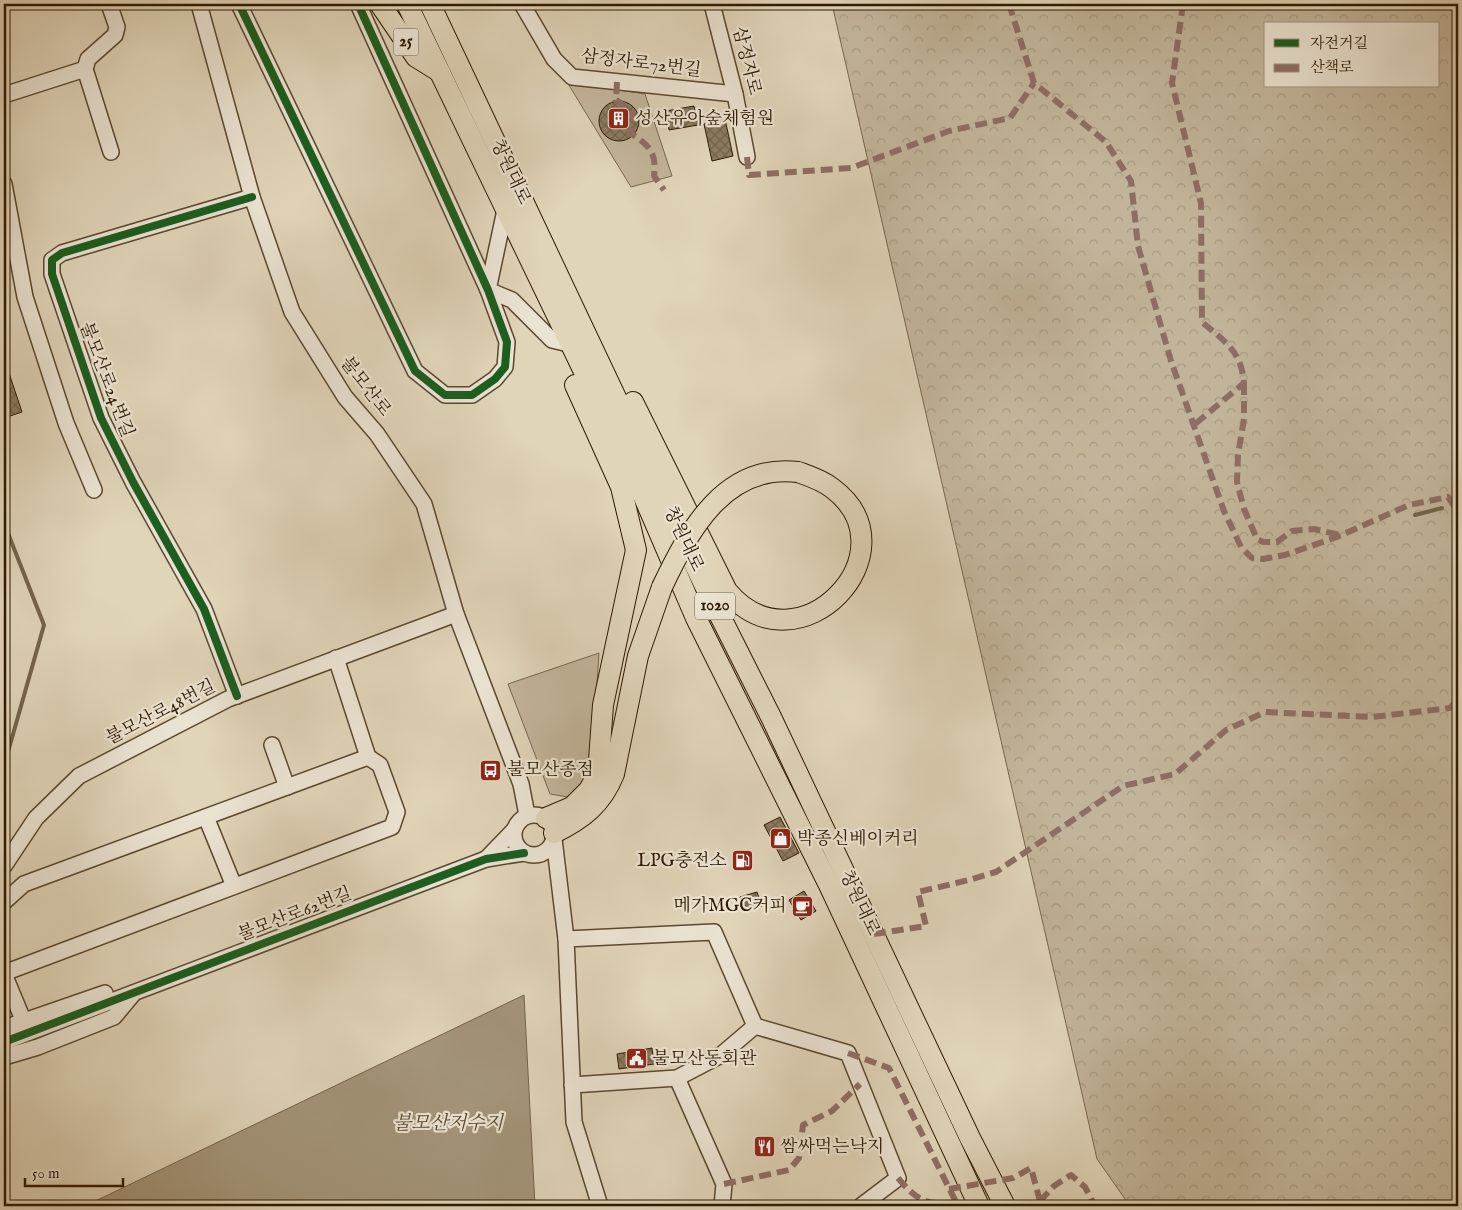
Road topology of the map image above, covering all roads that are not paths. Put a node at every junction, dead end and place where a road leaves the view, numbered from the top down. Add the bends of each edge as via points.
1 (109, 4) edge
2 (199, 4) edge
3 (239, 4) edge
4 (358, 4) edge
5 (380, 4) edge
6 (407, 4) edge
7 (430, 4) edge
8 (522, 4) edge
9 (712, 4) edge
10 (85, 69) junction
11 (440, 72) junction
12 (735, 94) junction
13 (4, 95) edge
14 (111, 152) dead end
15 (747, 157) dead end
16 (4, 184) edge
17 (252, 197) junction
18 (505, 210) junction
19 (488, 290) junction
20 (572, 349) junction
21 (605, 375) junction
22 (94, 490) dead end
23 (456, 614) junction
24 (336, 658) junction
25 (237, 696) junction
26 (272, 745) dead end
27 (368, 757) junction
28 (287, 787) junction
29 (206, 817) junction
30 (544, 824) junction
31 (514, 830) junction
32 (524, 852) junction
33 (543, 853) junction
34 (486, 859) junction
35 (4, 866) edge
36 (234, 886) junction
37 (561, 886) junction
38 (4, 902) edge
39 (566, 939) junction
40 (4, 974) edge
41 (136, 991) junction
42 (24, 1022) junction
43 (755, 1026) junction
44 (4, 1028) edge
45 (4, 1042) edge
46 (4, 1056) edge
47 (677, 1078) junction
48 (572, 1085) junction
49 (600, 1206) edge
50 (722, 1206) edge
51 (861, 1206) edge
52 (979, 1206) edge
53 (1005, 1206) edge

1 - 10 street via 117,27 115,35 88,58
2 - 17 street, 불모산로
3 - 19 street via 415,371 445,395 472,394 495,379 505,367 507,342
4 - 19 street
5 - 11 main road, 25 via 416,57
6 - 11 main road, 창원대로 / 1020
7 - 21 main road, 창원대로 / 1020
8 - 12 street, 삼정자로72번길 via 554,60 572,77
9 - 12 street, 삼정자로
10 - 13 street
10 - 14 street
11 - 18 main road, 창원대로 / 1020
12 - 15 street, 삼정자로
16 - 22 street via 25,297 66,423
17 - 23 street, 불모산로 via 292,312 345,397 377,434 424,504
17 - 25 street, 불모산로24번길 via 62,253 52,260 52,274 101,418 204,609
18 - 19 street
18 - 20 main road, 창원대로 / 1020
19 - 20 street via 512,300 552,340
20 - 30 main road via 568,369 621,487 636,550 603,705 598,774 589,790 572,807
20 - 52 main road, 창원대로 / 1020 via 640,488 696,618 829,885
21 - 30 main road, bridge via 629,393 727,591 742,606 762,617 808,616 823,608 848,585 862,545 858,522 849,503 832,487 798,472 778,470 756,474 735,485 714,504 691,534 662,587 638,656 608,791 596,807 576,822
21 - 53 main road, 창원대로 / 1020
23 - 24 street, 불모산로48번길
23 - 30 street, 불모산로 via 521,784
24 - 25 street, 불모산로48번길
24 - 27 street
25 - 35 street, 불모산로48번길 via 80,776 36,818
26 - 28 street
27 - 28 street
27 - 36 street via 380,765 397,812 392,827
28 - 29 street
29 - 36 street
29 - 38 street via 24,884
30 - 31 street via 521,819
30 - 33 street via 552,845
30 - 37 street, 불모산로
31 - 32 street via 515,843
31 - 34 street
32 - 33 street, 불모산로62번길
32 - 34 street, 불모산로62번길
33 - 37 street
34 - 41 street, 불모산로62번길
36 - 40 street
37 - 39 street, 불모산로
39 - 43 street via 714,932
39 - 48 street, 불모산로
40 - 42 street
41 - 42 street via 108,992
41 - 45 street, 불모산로62번길
41 - 46 street via 114,1017 38,1047
42 - 44 street
43 - 47 street via 721,1055
43 - 51 street via 848,1053 898,1178
47 - 48 street
47 - 50 street via 724,1184
48 - 49 street, 불모산로 via 574,1122

